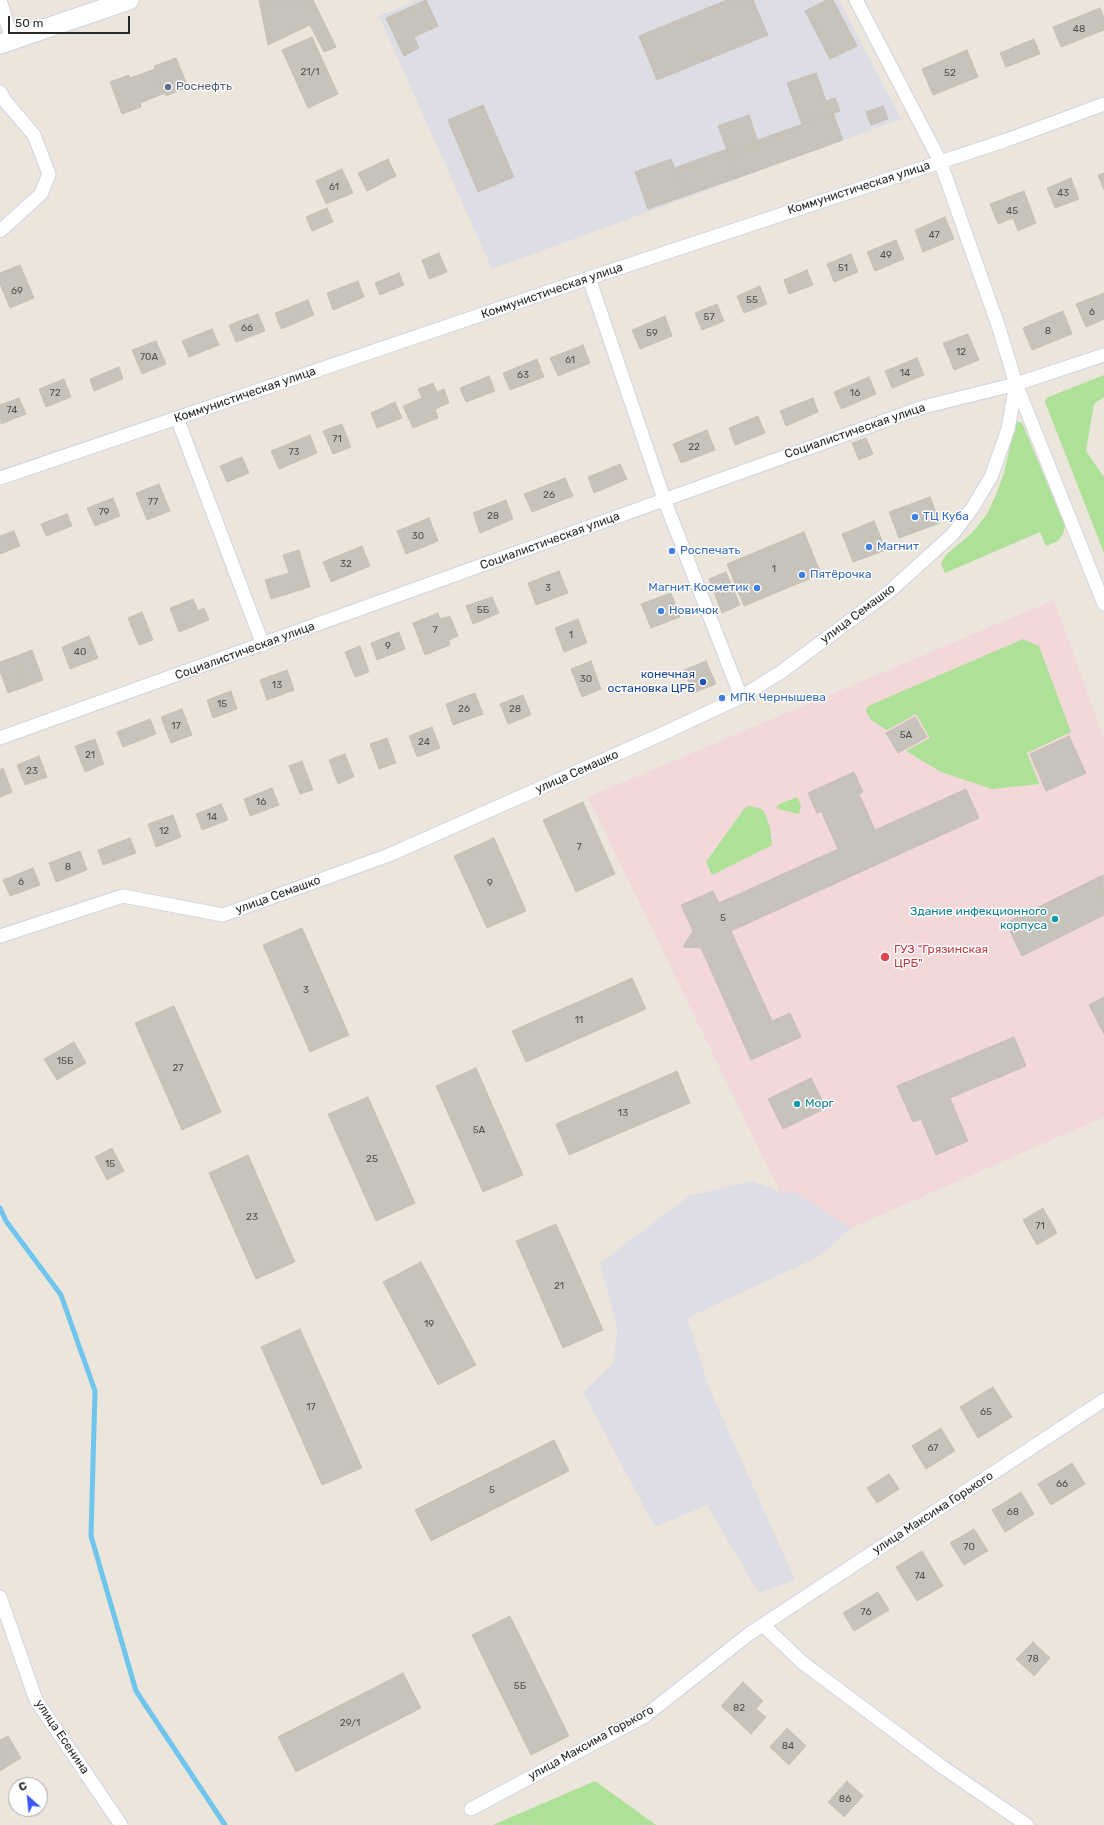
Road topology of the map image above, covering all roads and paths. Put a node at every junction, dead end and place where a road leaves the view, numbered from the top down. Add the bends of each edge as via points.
1 (0, 0) edge
2 (129, 0) edge
3 (856, 0) edge
4 (6, 42) edge
5 (0, 92) edge
6 (1104, 104) edge
7 (940, 161) junction
8 (0, 231) edge
9 (589, 278) junction
10 (1104, 355) edge
11 (1016, 384) junction
12 (177, 418) junction
13 (0, 478) edge
14 (664, 500) junction
15 (1104, 604) edge
16 (263, 645) junction
17 (741, 697) junction
18 (0, 738) edge
19 (0, 936) edge
20 (1104, 1400) edge
21 (0, 1597) edge
22 (763, 1625) junction
23 (471, 1809) dead end
24 (121, 1825) edge
25 (1027, 1825) edge

1 - 4 street
2 - 4 main road
3 - 7 street
5 - 8 street via 34,135 49,174 41,194
6 - 7 street, Коммунистическая улица via 1004,141
7 - 9 street, Коммунистическая улица
7 - 11 street
9 - 12 street, Коммунистическая улица
9 - 14 street
10 - 11 street, Социалистическая улица
11 - 14 street, Социалистическая улица via 923,407
11 - 15 street
11 - 17 street, улица Семашко via 1008,429 991,478 974,507 953,534 890,590 781,672
12 - 13 street, Коммунистическая улица
12 - 16 street
14 - 16 street, Социалистическая улица
14 - 17 street
16 - 18 street, Социалистическая улица
17 - 19 street, улица Семашко via 389,855 223,915 123,896
20 - 22 street, улица Максима Горького
21 - 24 street, улица Есенина via 36,1700
22 - 23 street, улица Максима Горького via 645,1716
22 - 25 street via 804,1663 941,1766

